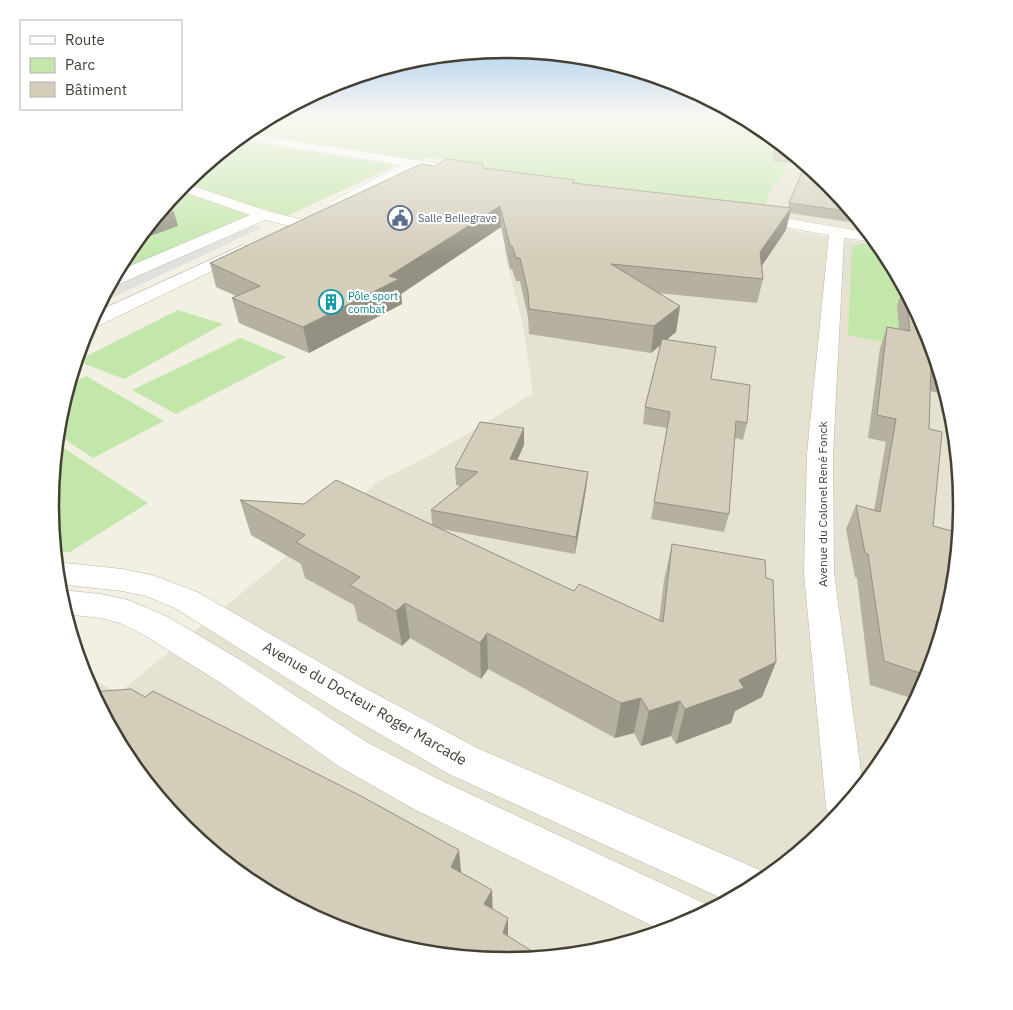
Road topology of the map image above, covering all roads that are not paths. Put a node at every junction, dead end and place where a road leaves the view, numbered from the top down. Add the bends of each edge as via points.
1 (414, 164) joint
2 (470, 173) edge
3 (190, 189) edge
4 (263, 214) junction
5 (738, 215) edge
6 (298, 223) junction
7 (839, 232) junction
8 (272, 236) edge
9 (864, 236) edge
10 (254, 244) edge
11 (122, 276) edge
12 (100, 318) edge
13 (65, 574) edge
14 (70, 603) edge
15 (845, 798) edge
16 (742, 885) edge
17 (683, 916) edge

1 - 2 street
1 - 6 street
3 - 4 street
4 - 6 street
4 - 11 street
5 - 7 street
6 - 8 street
7 - 9 street
7 - 15 street, Avenue du Colonel René Fonck via 836,236 820,454 819,573
10 - 12 street
13 - 16 street, Avenue du Docteur Roger Marcade via 152,586 186,600 463,761
14 - 17 street via 128,612 156,626 233,672 354,755 428,794

